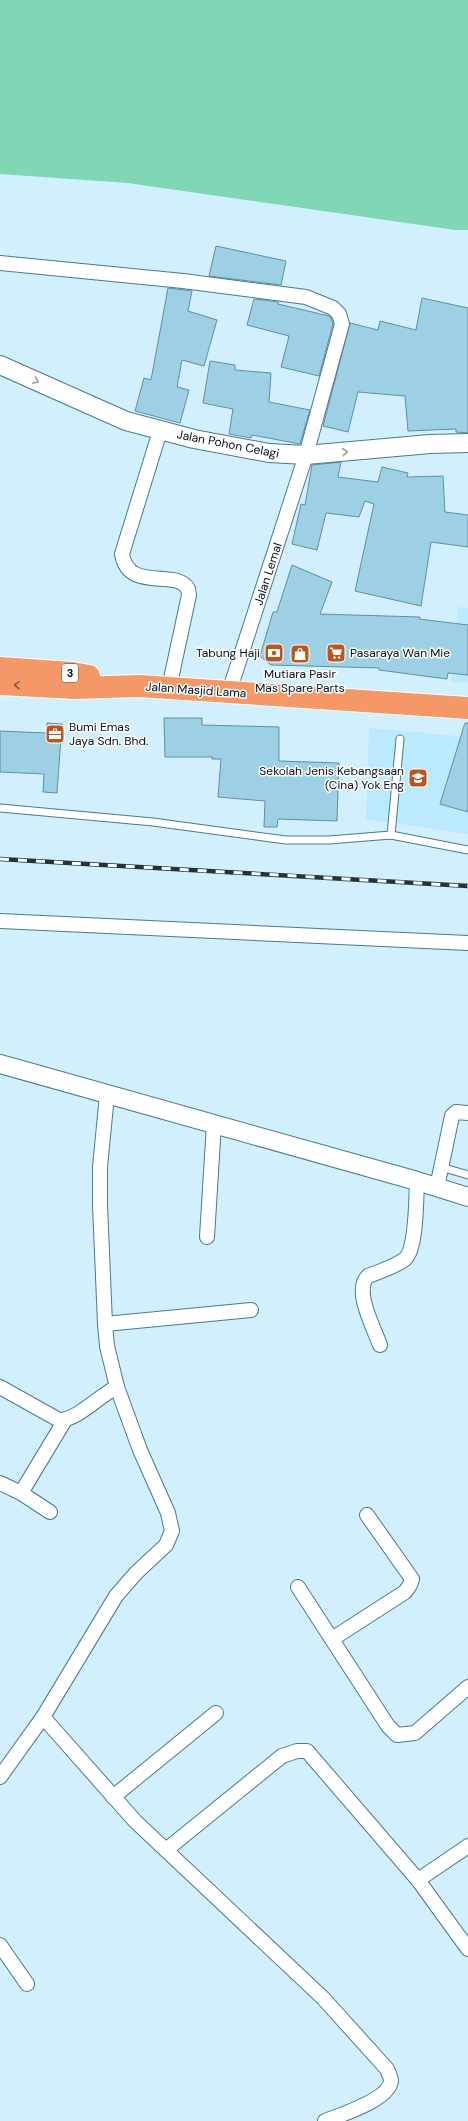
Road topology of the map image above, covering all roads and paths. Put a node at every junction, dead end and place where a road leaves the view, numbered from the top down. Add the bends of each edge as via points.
1 (0, 263) edge
2 (0, 365) edge
3 (160, 430) junction
4 (468, 443) edge
5 (306, 456) junction
6 (0, 668) edge
7 (41, 679) junction
8 (0, 684) edge
9 (169, 688) junction
10 (229, 692) junction
11 (468, 708) edge
12 (400, 739) dead end
13 (0, 808) edge
14 (391, 835) junction
15 (468, 850) edge
16 (0, 921) edge
17 (468, 943) edge
18 (0, 1064) edge
19 (107, 1095) junction
20 (468, 1113) edge
21 (214, 1124) junction
22 (441, 1167) junction
23 (468, 1175) edge
24 (418, 1181) junction
25 (437, 1187) junction
26 (468, 1197) edge
27 (207, 1237) dead end
28 (251, 1310) dead end
29 (105, 1324) junction
30 (380, 1345) dead end
31 (0, 1387) edge
32 (117, 1387) junction
33 (65, 1420) junction
34 (0, 1483) edge
35 (21, 1493) junction
36 (50, 1512) dead end
37 (367, 1515) dead end
38 (298, 1587) dead end
39 (332, 1639) junction
40 (468, 1687) edge
41 (216, 1713) dead end
42 (43, 1717) junction
43 (0, 1777) edge
44 (113, 1796) junction
45 (468, 1846) edge
46 (166, 1850) junction
47 (418, 1880) junction
48 (0, 1945) edge
49 (468, 1949) edge
50 (27, 1984) dead end
51 (325, 2121) edge

1 - 5 street, Jalan Lemal via 183,281 306,297 333,308 340,314 342,324
2 -> 3 street, Jalan Pohon Celagi via 126,421
3 - 5 street, Jalan Pohon Celagi via 269,453
3 - 9 street via 122,554 123,562 132,573 181,583 188,590
5 -> 4 street, Jalan Pohon Celagi via 430,444
5 - 10 street, Jalan Lemal
6 - 7 highway, Jalan Masjid Lama / 3
7 -> 8 highway, Jalan Masjid Lama / 3
7 - 9 highway, Jalan Masjid Lama / 3 via 74,688
9 - 10 highway, Jalan Masjid Lama / 3
10 - 11 highway, Jalan Masjid Lama / 3
12 - 14 lane
13 - 14 lane via 153,822 286,840 329,840
14 - 15 lane
16 - 17 street
18 - 19 street
19 - 21 street
19 - 29 street via 100,1167
20 - 22 street via 456,1112 452,1116
21 - 24 street
21 - 27 street
22 - 23 lane
22 - 25 street
24 - 25 street
24 - 30 street via 414,1233 406,1258 368,1276 361,1287
25 - 26 street
28 - 29 street
29 - 32 street via 110,1364
31 - 33 street via 59,1420
32 - 33 street via 72,1418
32 - 42 street via 140,1450 171,1522 171,1538 116,1596
33 - 35 street
34 - 35 street
35 - 36 street
37 - 39 street via 412,1578 405,1592
38 - 39 street
39 - 40 street via 388,1726 397,1735 415,1733
41 - 44 street
42 - 43 street
42 - 44 street
44 - 46 street
45 - 47 street
46 - 47 street via 282,1756 307,1751
46 - 51 street via 323,1998 387,2069 391,2080 387,2089 364,2106
47 - 49 street
48 - 50 street

